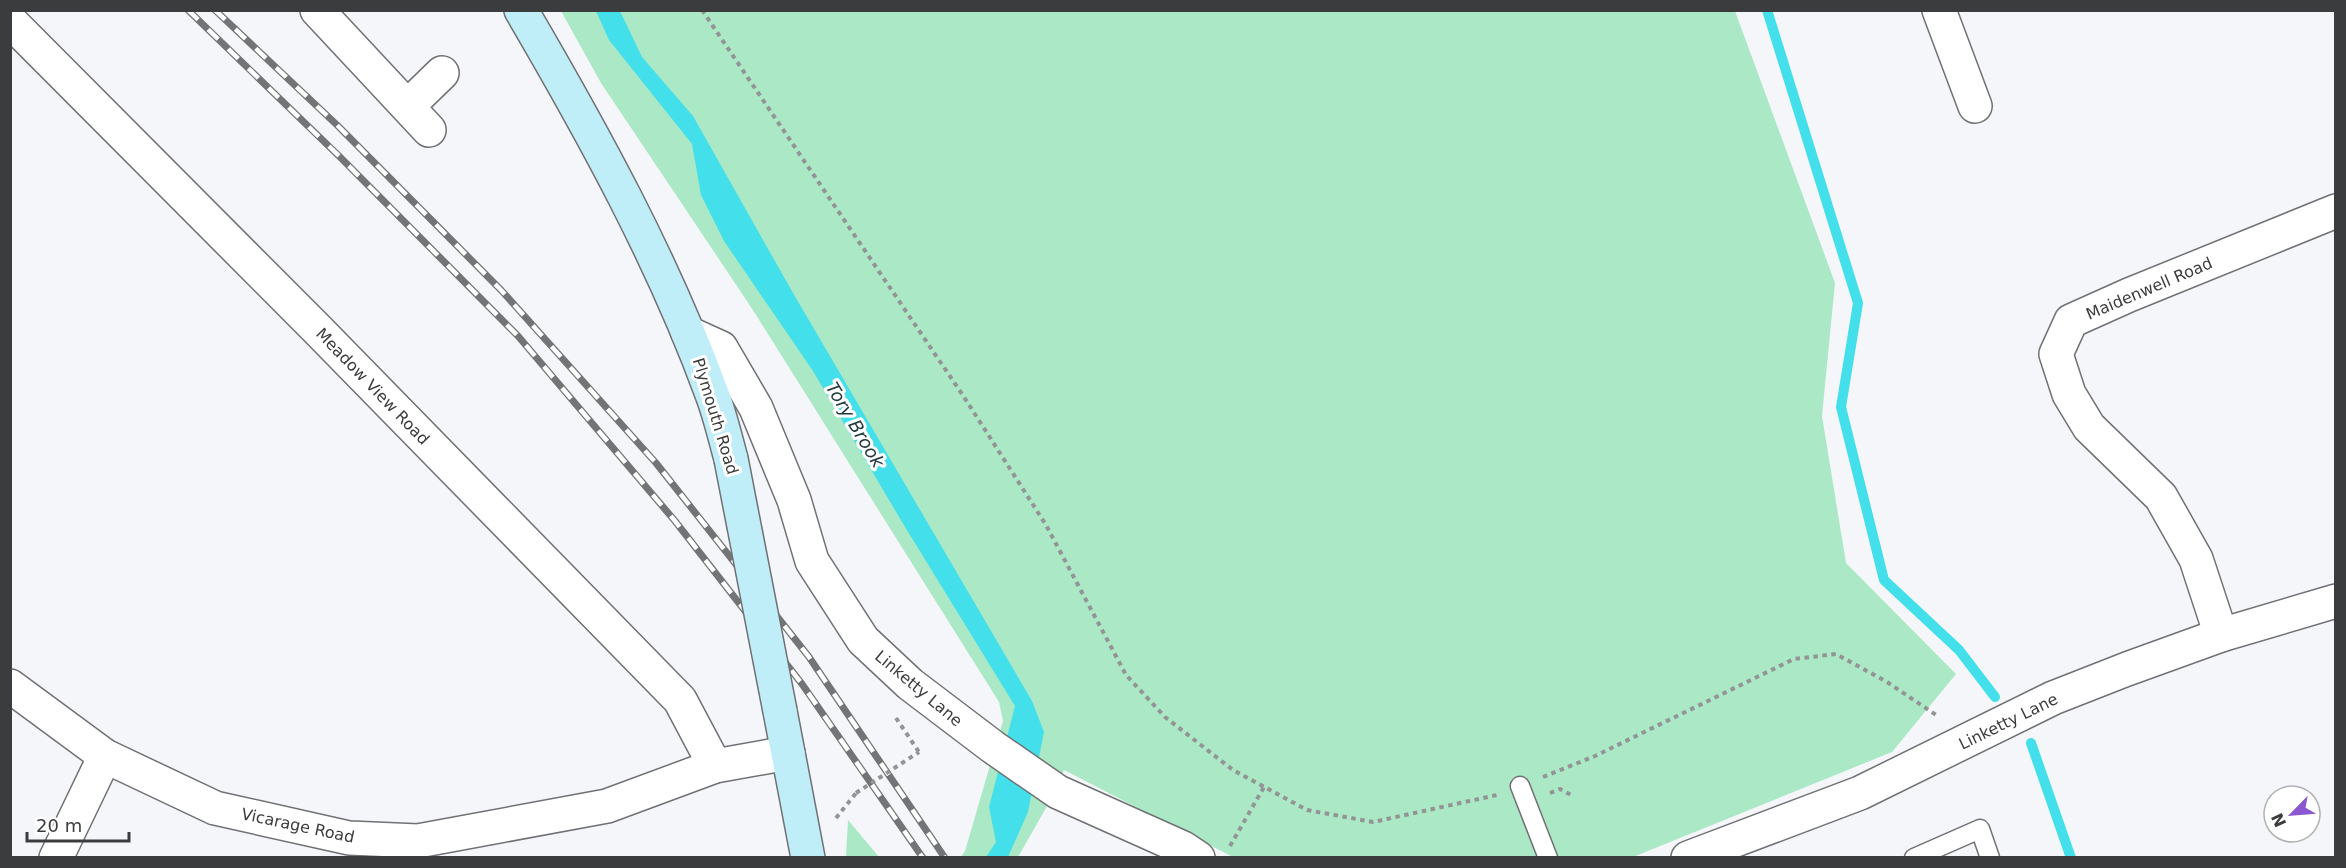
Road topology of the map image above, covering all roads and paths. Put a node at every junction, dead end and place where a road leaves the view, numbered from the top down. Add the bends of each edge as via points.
1 (317, 10) edge
2 (521, 10) edge
3 (702, 10) edge
4 (1939, 10) edge
5 (10, 21) edge
6 (442, 73) dead end
7 (408, 106) junction
8 (1975, 106) dead end
9 (429, 130) dead end
10 (2336, 212) edge
11 (688, 333) junction
12 (2336, 601) edge
13 (2221, 635) junction
14 (10, 686) edge
15 (1971, 739) junction
16 (919, 752) dead end
17 (788, 753) junction
18 (105, 756) junction
19 (715, 766) junction
20 (1520, 786) junction
21 (1264, 787) junction
22 (856, 793) dead end
23 (1230, 847) dead end
24 (418, 849) edge
25 (56, 858) edge
26 (808, 858) edge
27 (1198, 858) edge
28 (1548, 858) edge
29 (1688, 858) edge
30 (1914, 858) edge
31 (1990, 858) edge

1 - 7 street
2 - 11 main road, Plymouth Road via 640,228
3 - 21 path via 1034,506 1126,675 1165,717 1233,770
4 - 8 street
5 - 19 street, Meadow View Road via 680,700
6 - 7 street
7 - 9 street
10 - 13 street, Maidenwell Road via 2071,321 2056,354 2069,394 2089,427 2161,497 2196,559
11 - 17 main road, Plymouth Road, bridge via 713,396 731,459
11 - 27 street, Linketty Lane via 720,348 756,408 794,500 812,561 863,640 910,684 1058,792
12 - 13 street, Linketty Lane
13 - 15 street, Linketty Lane via 2053,698
14 - 18 street, Vicarage Road
15 - 20 path via 1887,682 1836,654 1794,659 1595,756
15 - 29 street, Linketty Lane via 1860,793
16 - 22 path, bridge
17 - 19 street, Vicarage Road
17 - 26 main road, Plymouth Road
18 - 24 street, Vicarage Road via 215,808
18 - 25 street
19 - 24 street, Vicarage Road via 607,806
20 - 21 path via 1493,797 1373,822 1307,810
20 - 28 lane
21 - 23 path
30 - 31 lane via 1980,829

